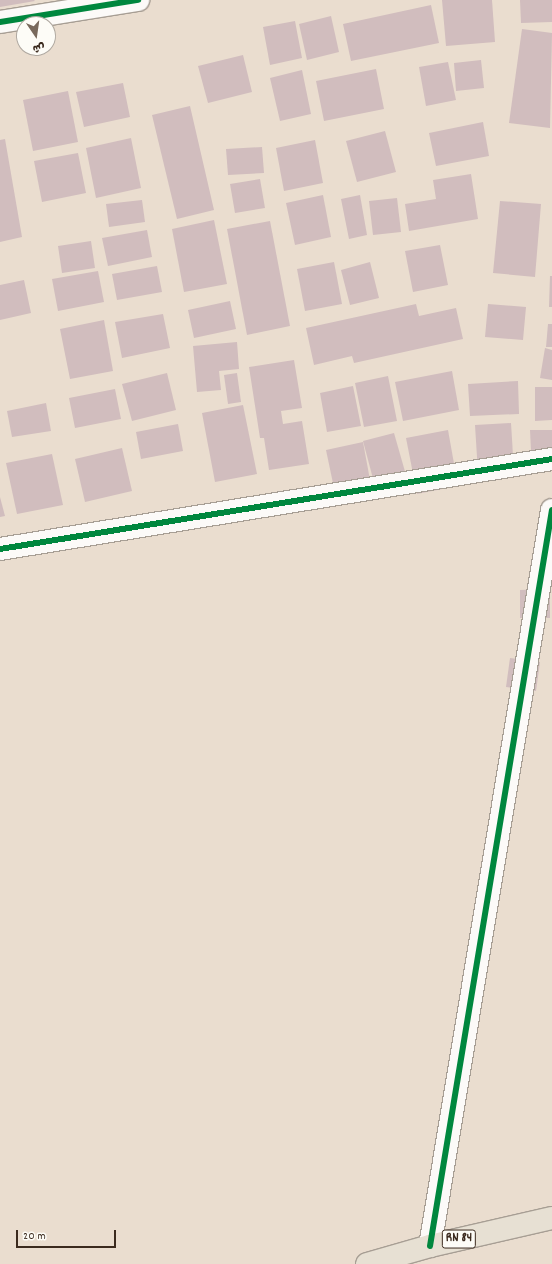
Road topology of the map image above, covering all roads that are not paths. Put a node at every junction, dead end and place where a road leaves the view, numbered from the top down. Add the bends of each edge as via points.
1 (138, 0) edge
2 (40, 8) edge
3 (0, 22) edge
4 (552, 459) edge
5 (552, 510) edge
6 (0, 549) edge
7 (552, 1218) edge
8 (430, 1246) junction
9 (367, 1264) edge

1 - 2 street
2 - 3 street
4 - 6 street
5 - 8 street
7 - 8 main road, RN 84
8 - 9 main road, RN 84

